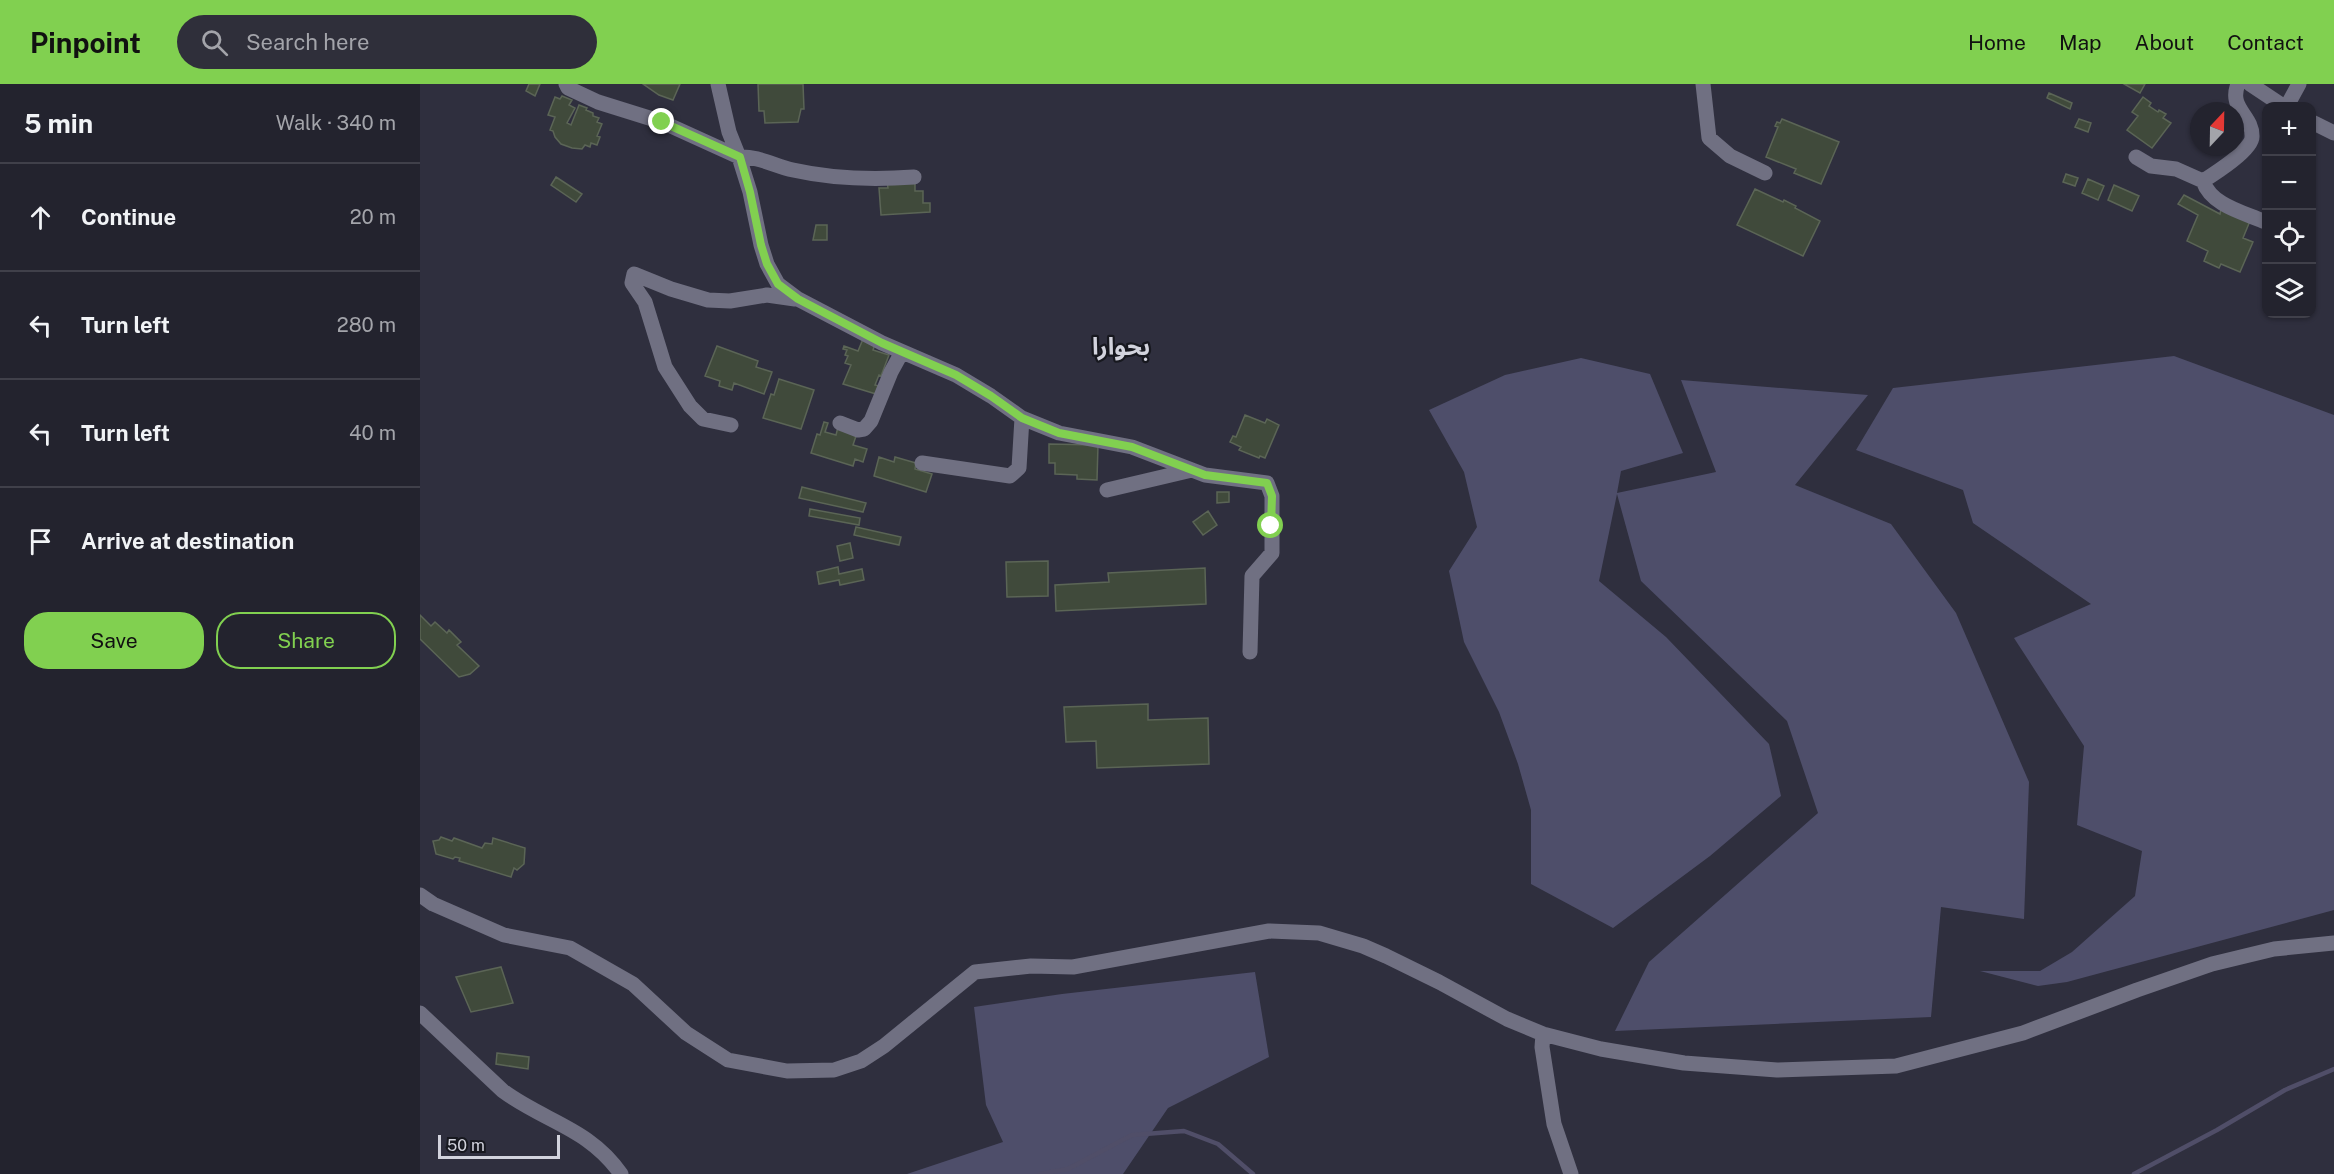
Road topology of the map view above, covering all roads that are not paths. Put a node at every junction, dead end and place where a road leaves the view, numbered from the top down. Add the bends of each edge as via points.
1 (566, 84) edge
2 (718, 84) edge
3 (1703, 84) edge
4 (2238, 84) edge
5 (2250, 84) edge
6 (2293, 86) edge
7 (2279, 102) edge
8 (2287, 102) edge
9 (2316, 124) edge
10 (2334, 134) edge
11 (740, 157) junction
12 (2136, 157) dead end
13 (1765, 173) dead end
14 (914, 177) dead end
15 (2203, 182) junction
16 (2262, 221) edge
17 (798, 299) junction
18 (902, 352) junction
19 (1022, 418) junction
20 (840, 423) dead end
21 (731, 425) dead end
22 (922, 463) dead end
23 (1192, 470) junction
24 (1107, 489) dead end
25 (1250, 652) dead end
26 (420, 895) edge
27 (2334, 943) edge
28 (420, 1013) edge
29 (1543, 1034) junction
30 (621, 1174) edge
31 (1571, 1174) edge

1 - 11 street via 598,102 662,122
2 - 11 street via 729,132
3 - 13 street via 1709,138 1730,156
4 - 15 street via 2234,95 2252,138 2247,148
5 - 7 street
6 - 8 street
9 - 10 street
11 - 14 street via 832,177
11 - 17 street via 767,264 778,284
12 - 15 street via 2151,166 2176,169
15 - 16 street via 2222,204
17 - 18 street
17 - 21 street via 767,295 708,300 634,274 632,283 645,302 665,367 690,406 704,419
18 - 19 street via 956,375
18 - 20 street via 871,421 858,430
19 - 22 street via 1019,468 1010,476
19 - 23 street via 1059,433 1132,447
23 - 24 street
23 - 25 street via 1267,483 1272,496 1272,553 1252,576
26 - 29 street via 504,935 570,948 633,984 686,1033 728,1060 787,1071 834,1070 861,1061 975,972 1031,966 1073,967 1269,931 1319,933 1363,946
27 - 29 street via 2274,949 2212,964 2023,1033 1896,1066 1777,1070 1684,1063 1600,1049
28 - 30 street via 503,1091 584,1137 609,1156
29 - 31 street via 1554,1124

